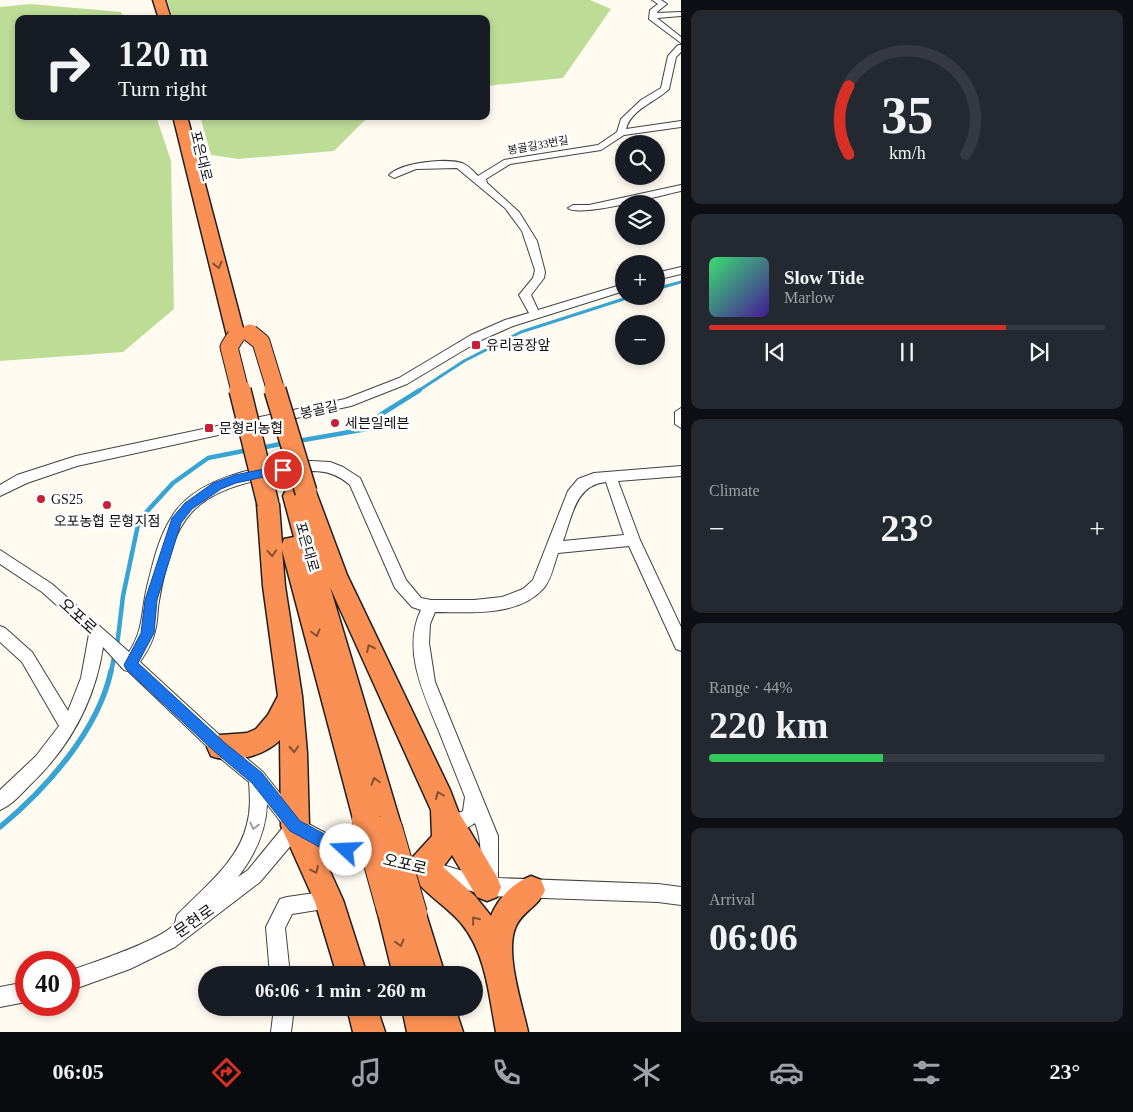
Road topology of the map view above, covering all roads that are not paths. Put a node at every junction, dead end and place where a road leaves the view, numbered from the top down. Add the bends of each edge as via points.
1 (150, 0) edge
2 (159, 0) edge
3 (656, 0) edge
4 (680, 14) edge
5 (154, 15) edge
6 (164, 15) edge
7 (653, 16) junction
8 (680, 41) edge
9 (680, 47) edge
10 (181, 120) edge
11 (192, 120) edge
12 (680, 124) edge
13 (621, 133) junction
14 (394, 175) dead end
15 (482, 184) junction
16 (680, 189) edge
17 (573, 208) dead end
18 (680, 270) edge
19 (665, 274) edge
20 (615, 290) edge
21 (535, 314) junction
22 (243, 335) junction
23 (680, 412) edge
24 (680, 424) edge
25 (680, 471) edge
26 (610, 476) junction
27 (14, 483) junction
28 (0, 491) edge
29 (0, 497) edge
30 (287, 498) junction
31 (633, 540) junction
32 (553, 548) junction
33 (1, 555) edge
34 (431, 606) junction
35 (0, 633) edge
36 (103, 638) junction
37 (680, 644) edge
38 (127, 662) junction
39 (290, 696) junction
40 (67, 725) junction
41 (220, 747) junction
42 (257, 778) junction
43 (473, 798) junction
44 (0, 801) edge
45 (448, 820) junction
46 (295, 826) junction
47 (422, 868) junction
48 (487, 886) junction
49 (531, 890) junction
50 (680, 896) edge
51 (329, 900) junction
52 (402, 912) junction
53 (168, 940) junction
54 (279, 966) edge
55 (349, 966) edge
56 (407, 966) edge
57 (426, 966) edge
58 (498, 970) junction
59 (80, 976) edge
60 (15, 994) edge
61 (0, 996) edge
62 (283, 1016) edge
63 (364, 1016) edge
64 (419, 1016) edge
65 (442, 1016) edge
66 (281, 1032) edge
67 (369, 1032) edge
68 (423, 1032) edge
69 (446, 1032) edge
70 (512, 1032) edge

1 - 5 highway
2 - 6 highway
3 - 7 street via 664,4 654,10
4 - 7 street
7 - 8 street via 655,22
9 - 13 street, 봉골길33번길 via 672,56 665,89 644,102 624,121
10 -> 22 highway, 포은대로
11 - 22 highway, 포은대로
12 - 13 street
13 - 15 street, 봉골길33번길 via 595,149 507,162 481,178
14 - 15 street via 403,169 419,166 458,165
15 - 21 street via 509,206 532,242 540,272 525,294
16 - 17 street via 589,208
18 - 19 street
20 - 21 street, 봉골길
21 - 27 street, 봉골길 via 491,330 403,381 347,403 76,461
22 - 30 highway, 포은대로
22 - 30 highway, bridge via 229,347
23 - 24 street
25 - 26 street
26 - 31 street
26 - 32 street via 594,478 575,491
27 - 28 street, 봉골길
27 - 29 street
30 -> 39 highway via 274,586
45 -> 30 highway via 441,798 336,575
30 - 52 highway, 포은대로, bridge
31 - 32 street
31 - 37 street
32 - 34 street via 539,584 529,594 497,604
33 - 36 street, 오포로 via 47,588
34 - 38 street via 417,603 400,584 355,482 348,474 327,465 309,465 252,475 217,486 188,506 176,521 151,600 147,633
34 - 43 street via 424,616 421,631 427,682
35 - 40 street via 27,657
36 - 38 street, 오포로
36 - 40 street
38 - 41 street, 오포로
39 - 41 highway via 279,722 269,735 251,745
39 -> 46 highway
40 - 44 street via 37,768
41 - 42 street, 오포로
42 - 46 street, 오포로
42 -> 53 street via 254,830 243,856
43 - 45 street via 472,814 467,820
43 - 48 street via 488,836
45 - 47 highway via 447,838 438,853
45 - 48 highway
46 - 47 street, 오포로 via 330,845
46 -> 51 highway
46 - 53 street, 문현로 via 254,876
47 - 48 street, 오포로
58 -> 47 highway via 484,930
48 - 49 street, 오포로
49 - 50 street, 오포로
49 - 58 highway via 510,908 501,921
51 - 54 street via 287,906 275,927
51 - 55 highway
52 -> 56 highway, 포은대로
52 - 57 highway, 포은대로
53 - 59 street, 문현로 via 123,962
58 - 70 highway
60 - 61 street
62 - 66 street
63 - 67 highway
64 - 68 highway
65 - 69 highway

